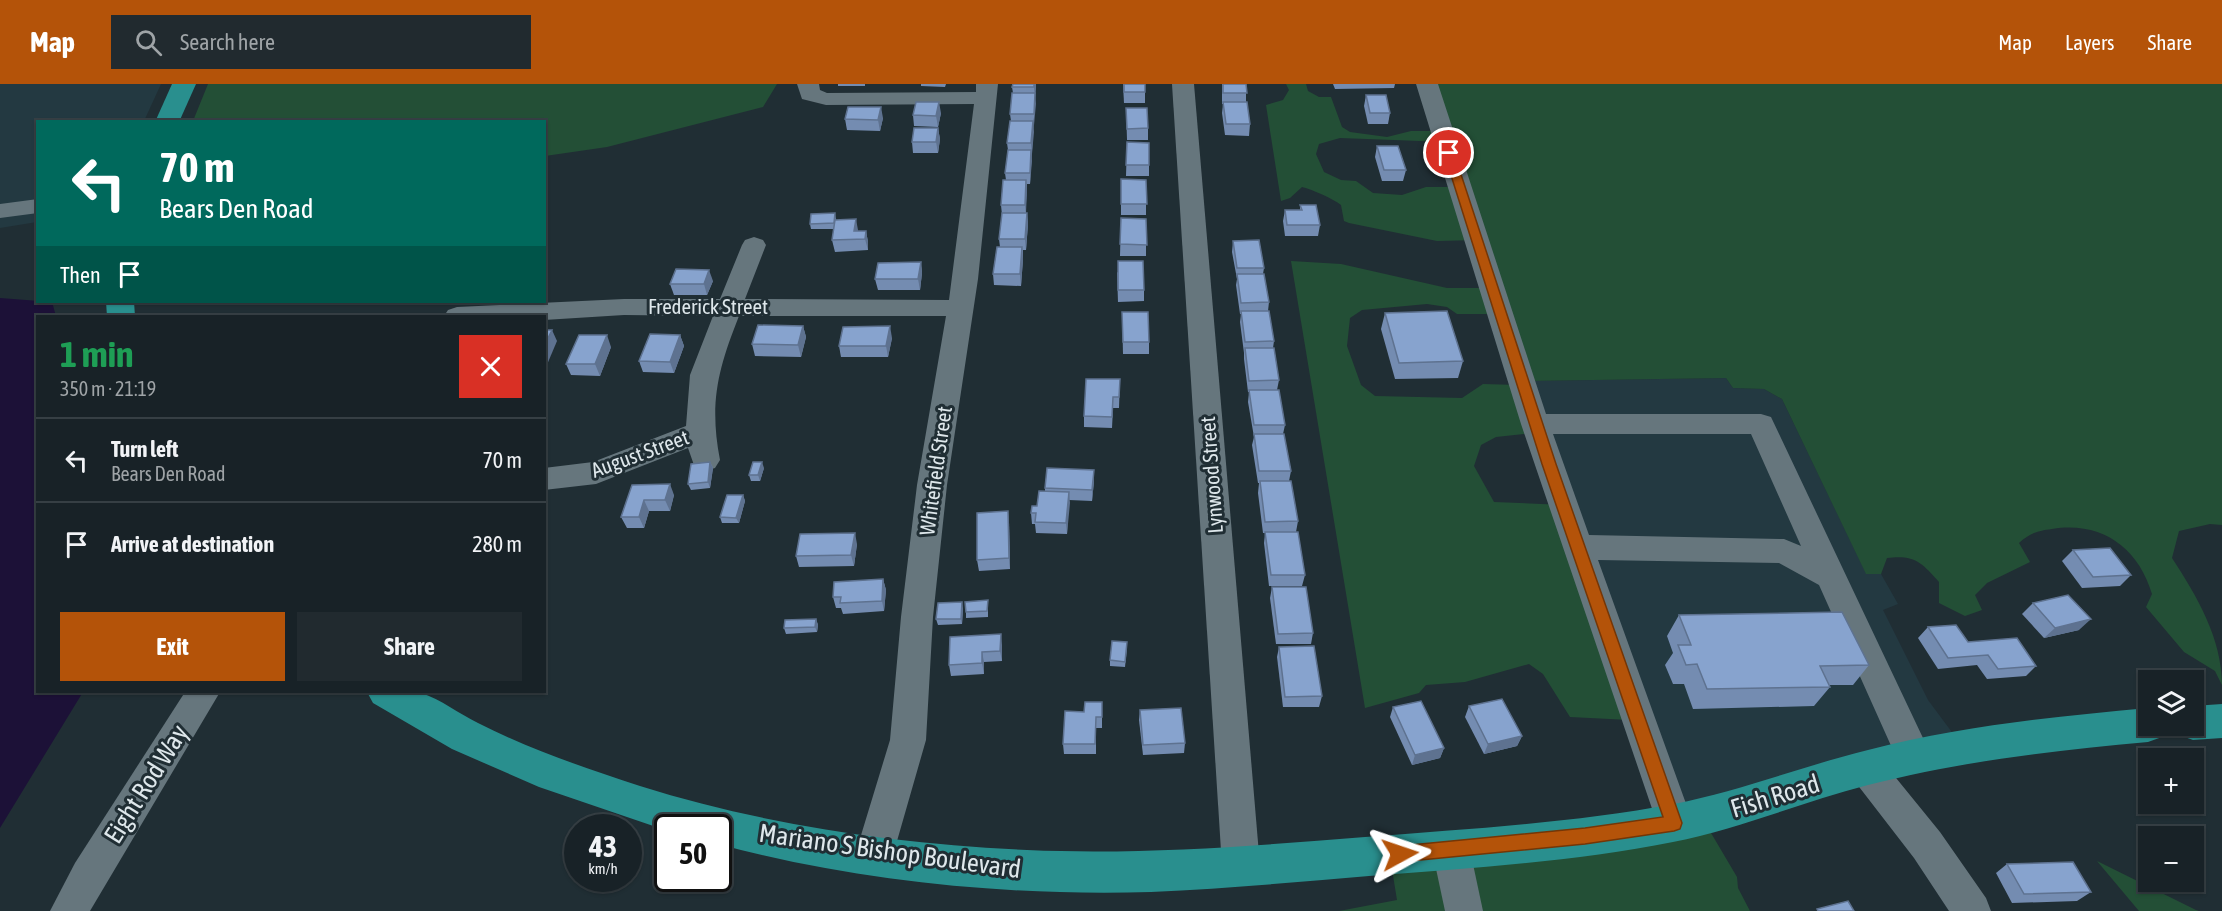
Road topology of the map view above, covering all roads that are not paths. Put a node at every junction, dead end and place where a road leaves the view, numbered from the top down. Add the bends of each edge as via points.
1 (184, 84) edge
2 (1183, 84) edge
3 (1427, 84) edge
4 (809, 89) edge
5 (986, 91) edge
6 (168, 120) edge
7 (36, 206) edge
8 (0, 211) edge
9 (754, 245) dead end
10 (730, 307) junction
11 (960, 308) junction
12 (476, 315) edge
13 (1535, 424) junction
14 (546, 478) edge
15 (1577, 547) junction
16 (1832, 577) junction
17 (202, 693) edge
18 (388, 693) edge
19 (2222, 721) edge
20 (2204, 722) edge
21 (2138, 726) edge
22 (1914, 758) junction
23 (1866, 768) junction
24 (1674, 823) junction
25 (1451, 850) junction
26 (1400, 854) joint
27 (874, 855) junction
28 (1241, 866) junction
29 (69, 911) edge
30 (1464, 911) edge
31 (1972, 911) edge

1 - 6 main road
2 - 28 street, Lynwood Street
3 - 13 street
4 - 5 street via 826,99
5 - 11 street, Whitefield Street
7 - 8 street
9 - 10 street
10 - 11 street, Frederick Street
10 - 12 street, Frederick Street via 624,307
10 - 14 street, August Street via 704,375 703,446 596,473
11 - 27 street, Whitefield Street via 917,617 908,740
13 - 15 street
13 - 16 street via 1761,423
15 - 16 street via 1784,551
15 - 24 street
16 - 22 street
17 - 29 street, Eight Rod Way
18 - 27 main road, Mariano S Bishop Boulevard via 486,745 628,800 770,838
19 - 20 main road
21 - 22 main road, Fish Road via 1996,740
22 - 23 main road, Fish Road
23 - 24 main road, Fish Road
23 - 31 street via 1927,845
24 - 25 main road, Fish Road
25 - 26 main road, Fish Road
25 - 30 street
26 - 28 main road, Mariano S Bishop Boulevard
27 - 28 main road, Mariano S Bishop Boulevard via 1043,871 1152,872

